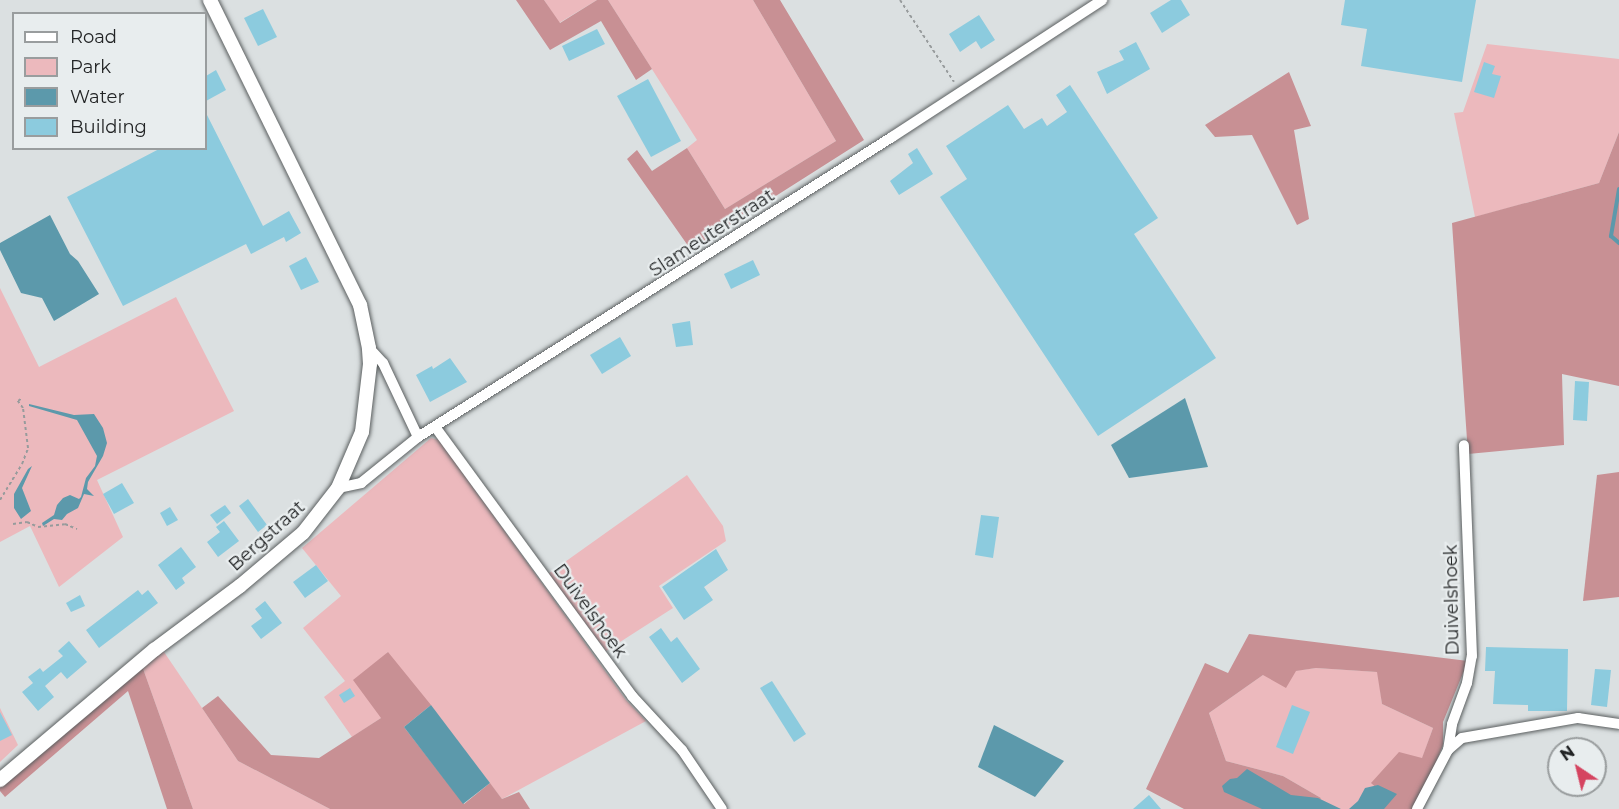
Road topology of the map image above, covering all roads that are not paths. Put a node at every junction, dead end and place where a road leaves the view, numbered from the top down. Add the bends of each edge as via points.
1 (210, 0) edge
2 (1102, 0) edge
3 (369, 348) junction
4 (436, 428) junction
5 (418, 437) junction
6 (1464, 446) dead end
7 (338, 488) junction
8 (1619, 724) edge
9 (1448, 750) junction
10 (0, 780) edge
11 (722, 809) edge
12 (1417, 809) edge

1 - 3 street, Bergstraat via 360,305
2 - 4 street, Slameuterstraat
3 - 5 street via 383,363
3 - 7 street, Bergstraat via 369,387 362,432
4 - 5 street, Slameuterstraat
4 - 11 street, Duivelshoek via 632,696 682,750
5 - 7 street, Slameuterstraat via 361,483
6 - 9 street, Duivelshoek via 1472,656
7 - 10 street, Bergstraat via 303,533 284,550 154,650
8 - 9 street via 1578,718 1462,738
9 - 12 street, Duivelshoek

